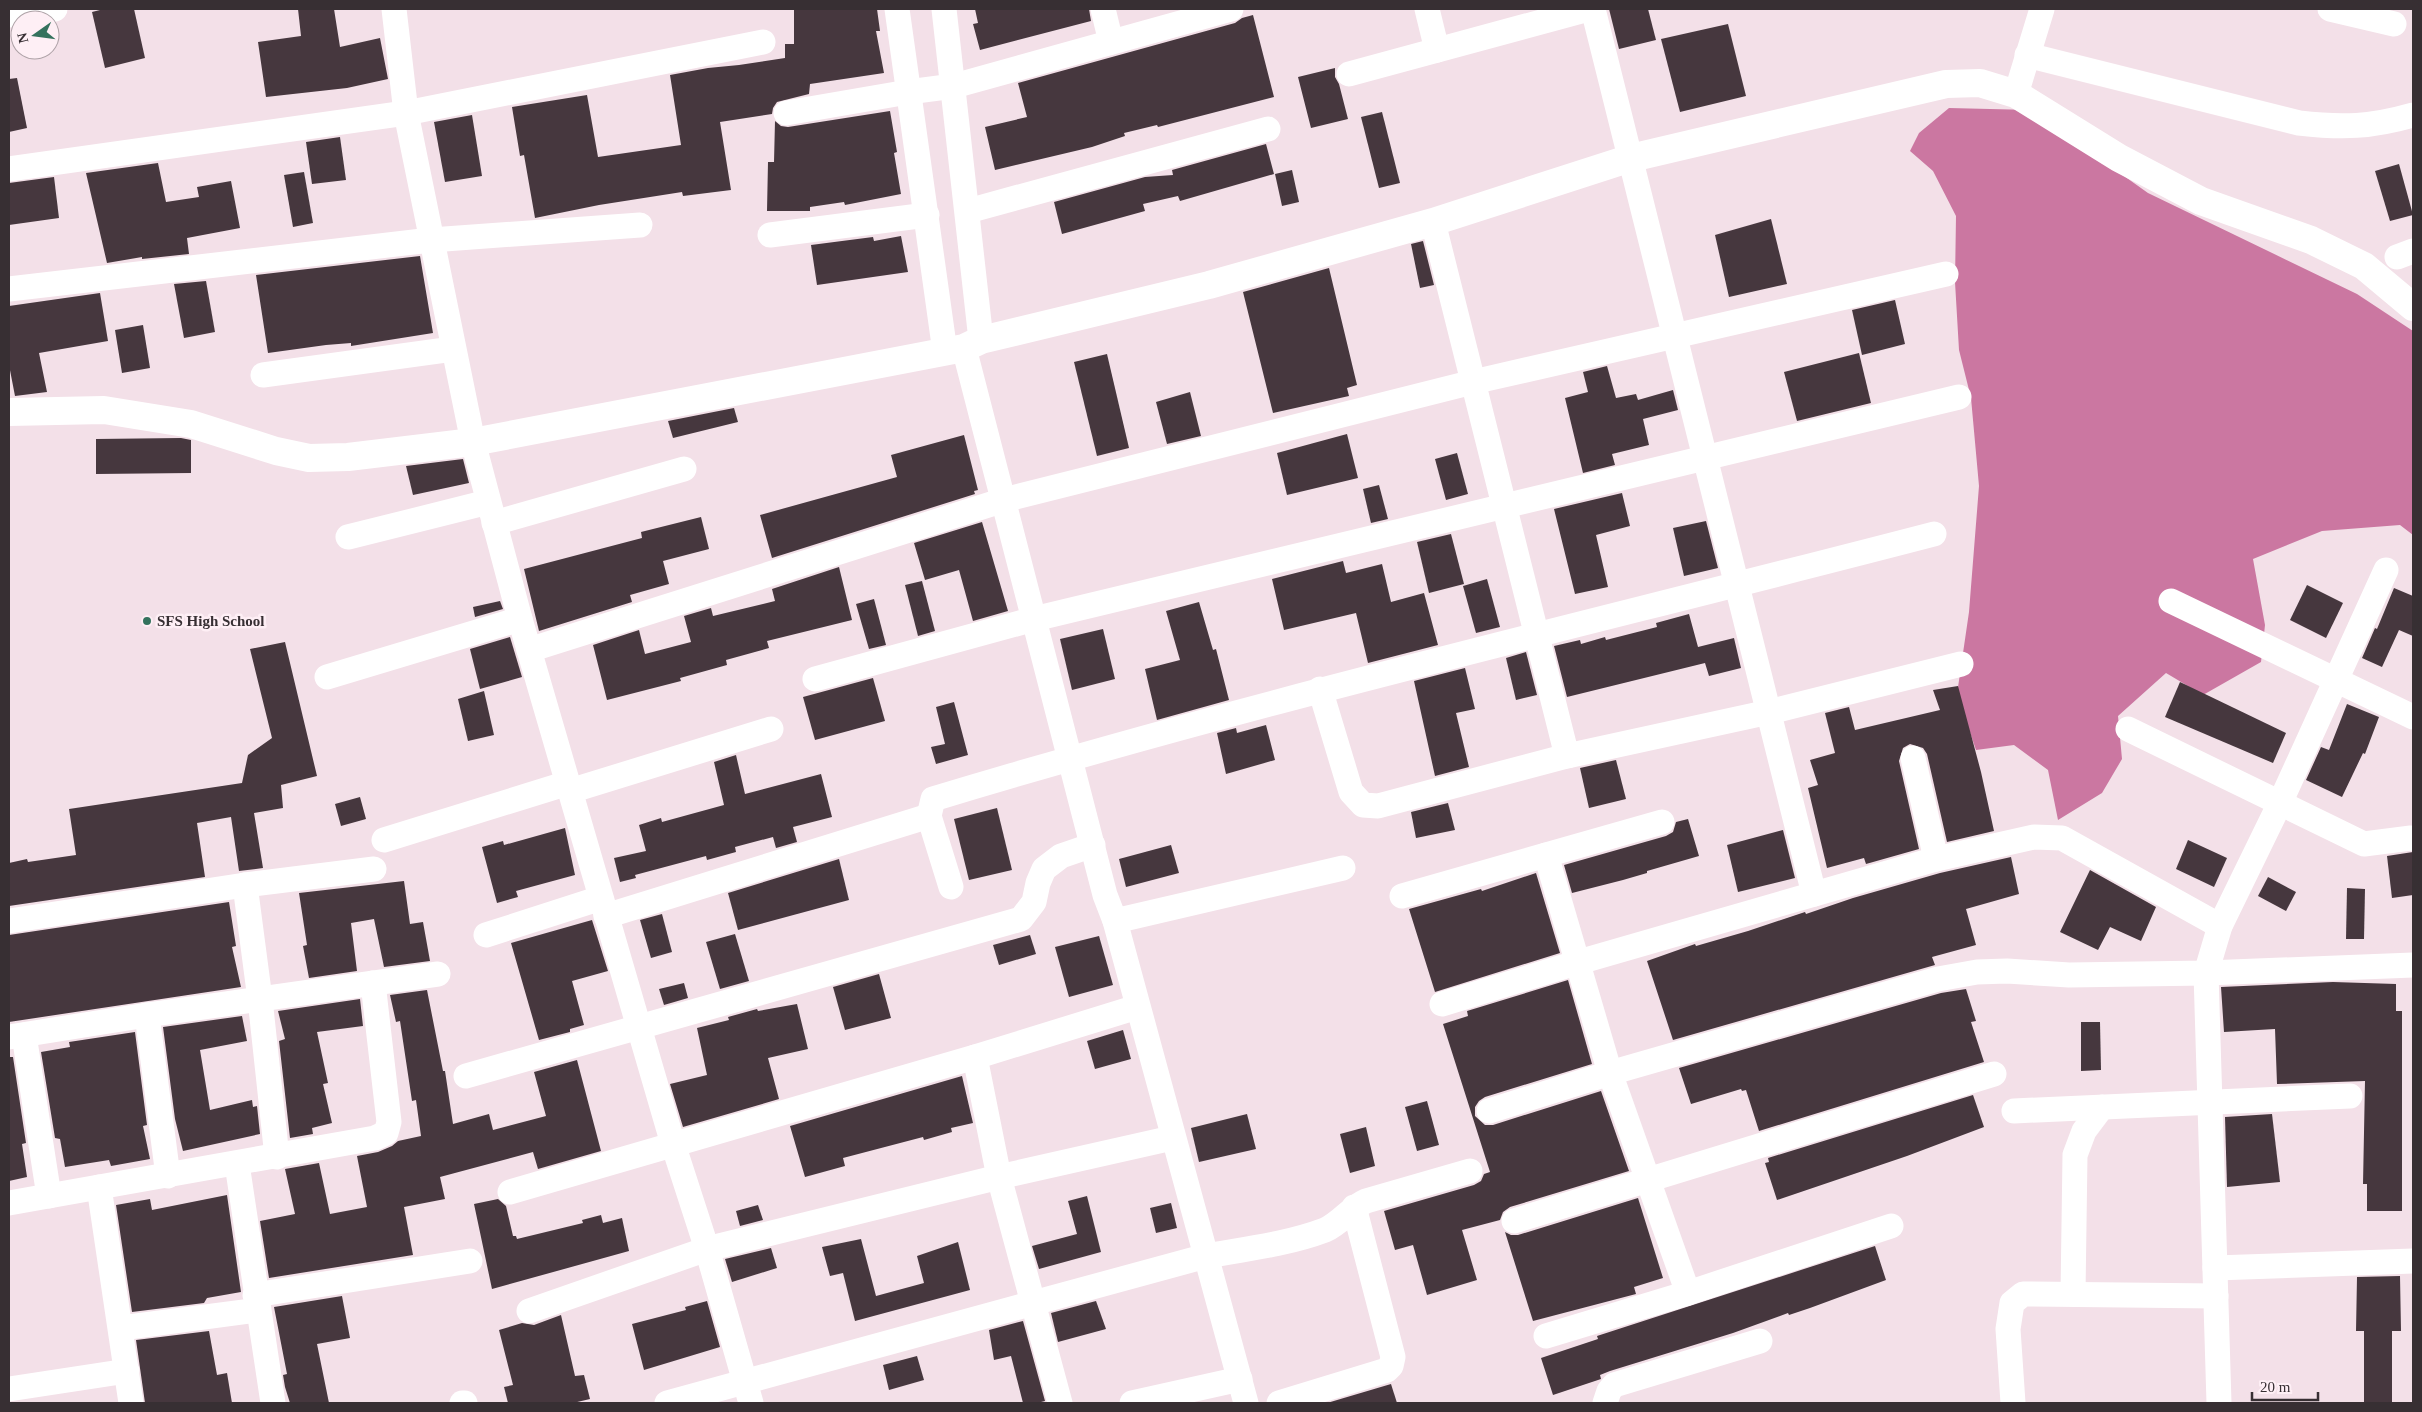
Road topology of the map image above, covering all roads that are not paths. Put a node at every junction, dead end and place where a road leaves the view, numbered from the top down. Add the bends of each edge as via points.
1 (55, 9) edge
2 (394, 9) edge
3 (897, 9) edge
4 (944, 9) edge
5 (1103, 9) edge
6 (1231, 9) edge
7 (1427, 9) edge
8 (1589, 9) edge
9 (1593, 9) edge
10 (2042, 9) edge
11 (2330, 9) edge
12 (9, 15) edge
13 (2394, 24) dead end
14 (763, 42) dead end
15 (1111, 42) junction
16 (1437, 50) junction
17 (2027, 54) junction
18 (1349, 74) dead end
19 (954, 86) junction
20 (908, 92) junction
21 (2016, 94) junction
22 (406, 113) junction
23 (786, 113) dead end
24 (2413, 114) edge
25 (1268, 129) dead end
26 (1631, 158) junction
27 (9, 170) edge
28 (968, 211) junction
29 (927, 215) junction
30 (1433, 222) junction
31 (640, 225) dead end
32 (770, 235) dead end
33 (431, 240) junction
34 (1946, 274) dead end
35 (9, 289) edge
36 (976, 296) junction
37 (938, 304) junction
38 (2413, 308) edge
39 (1675, 336) junction
40 (963, 347) junction
41 (453, 349) junction
42 (263, 375) dead end
43 (1473, 382) junction
44 (1959, 397) dead end
45 (9, 412) edge
46 (473, 442) junction
47 (1706, 459) junction
48 (684, 470) dead end
49 (1004, 500) junction
50 (1506, 506) junction
51 (491, 512) junction
52 (1934, 534) dead end
53 (348, 537) dead end
54 (2386, 570) dead end
55 (1737, 585) junction
56 (2171, 601) dead end
57 (520, 619) junction
58 (1034, 619) junction
59 (1538, 633) junction
60 (529, 650) junction
61 (1962, 664) dead end
62 (327, 677) dead end
63 (815, 679) dead end
64 (2336, 681) junction
65 (1320, 689) junction
66 (1769, 712) junction
67 (2413, 718) edge
68 (771, 729) dead end
69 (2128, 729) dead end
70 (1567, 756) junction
71 (1070, 757) junction
72 (1913, 758) dead end
73 (569, 787) junction
74 (2280, 804) junction
75 (929, 816) junction
76 (1662, 822) dead end
77 (2411, 838) dead end
78 (384, 840) dead end
79 (1092, 845) junction
80 (1546, 854) junction
81 (1936, 860) junction
82 (1344, 868) dead end
83 (374, 869) dead end
84 (244, 885) junction
85 (950, 887) dead end
86 (1814, 894) junction
87 (1402, 896) dead end
88 (603, 907) junction
89 (9, 921) edge
90 (1115, 921) junction
91 (2220, 926) junction
92 (486, 935) dead end
93 (1579, 962) junction
94 (2413, 965) edge
95 (438, 974) dead end
96 (2206, 974) junction
97 (373, 983) junction
98 (260, 999) junction
99 (1442, 1004) dead end
100 (1137, 1008) junction
101 (147, 1015) junction
102 (639, 1027) junction
103 (16, 1036) edge
104 (975, 1057) junction
105 (1610, 1073) junction
106 (1994, 1074) dead end
107 (466, 1076) dead end
108 (2350, 1096) dead end
109 (2210, 1101) junction
110 (2102, 1107) junction
111 (1488, 1111) dead end
112 (2014, 1111) dead end
113 (1172, 1138) junction
114 (672, 1144) junction
115 (277, 1157) junction
116 (237, 1164) junction
117 (1470, 1171) dead end
118 (168, 1176) junction
119 (1000, 1177) junction
120 (1647, 1178) junction
121 (99, 1187) junction
122 (510, 1192) dead end
123 (49, 1196) junction
124 (9, 1203) edge
125 (1354, 1207) junction
126 (1514, 1221) dead end
127 (1891, 1226) dead end
128 (707, 1249) junction
129 (1206, 1256) junction
130 (2413, 1260) edge
131 (470, 1261) dead end
132 (2215, 1268) junction
133 (1688, 1294) junction
134 (2073, 1294) junction
135 (2216, 1296) junction
136 (257, 1302) junction
137 (1033, 1303) junction
138 (529, 1312) dead end
139 (121, 1328) junction
140 (1546, 1336) dead end
141 (1760, 1341) dead end
142 (127, 1371) junction
143 (1240, 1380) junction
144 (9, 1390) edge
145 (747, 1392) edge
146 (131, 1403) edge
147 (273, 1403) edge
148 (667, 1403) edge
149 (1060, 1403) edge
150 (1132, 1403) edge
151 (1246, 1403) edge
152 (1279, 1403) edge
153 (1605, 1403) edge
154 (2012, 1403) edge
155 (2220, 1403) edge

1 - 12 street
2 - 22 street
3 - 20 street
4 - 19 street
5 - 15 street
6 - 15 street
7 - 16 street
8 - 16 street
9 - 26 street
10 - 17 street
11 - 13 street
14 - 22 street
15 - 19 street
16 - 18 street
17 - 21 street
17 - 24 street via 2299,123 2339,127 2384,123
19 - 20 street
19 - 28 street
20 - 23 street
20 - 29 street
21 - 26 street via 1980,83 1946,84
21 - 38 street via 2119,158 2201,201 2311,240 2364,266
22 - 27 street
22 - 33 street
25 - 28 street
26 - 30 street
26 - 39 street
28 - 36 street
29 - 32 street
29 - 37 street
30 - 40 street via 1209,285
30 - 43 street
31 - 33 street
33 - 35 street
33 - 41 street
34 - 39 street
36 - 37 street
36 - 40 street
37 - 40 street
39 - 43 street
39 - 47 street
40 - 46 street
40 - 49 street
41 - 42 street
41 - 46 street
43 - 49 street
43 - 50 street
44 - 47 street
45 - 46 street via 104,410 190,424 309,458 348,457
46 - 51 street
47 - 50 street
47 - 55 street
48 - 51 street
49 - 58 street
49 - 60 street
50 - 58 street
50 - 59 street
51 - 53 street
51 - 57 street
52 - 55 street
54 - 64 street
55 - 59 street
55 - 66 street
56 - 64 street
57 - 60 street
57 - 62 street
58 - 63 street
58 - 71 street
59 - 65 street
59 - 70 street
60 - 73 street
61 - 66 street
64 - 67 street
64 - 74 street
65 - 70 street via 1351,792 1362,805 1378,806
65 - 71 street
66 - 70 street
66 - 86 street
68 - 73 street
69 - 74 street
71 - 75 street via 933,798
71 - 79 street
72 - 81 street
73 - 78 street
73 - 88 street
74 - 77 street via 2364,844
74 - 91 street
75 - 85 street
75 - 88 street
76 - 80 street
79 - 90 street
79 - 102 street via 1061,856 1044,869 1034,902 1021,919
80 - 87 street
80 - 93 street
81 - 86 street
81 - 91 street via 2034,837 2062,838
82 - 90 street
83 - 84 street
84 - 89 street
84 - 98 street
86 - 93 street
88 - 92 street
88 - 102 street
90 - 100 street
91 - 96 street
93 - 99 street
93 - 105 street
94 - 96 street
95 - 97 street
96 - 105 street via 1977,972 1938,979
96 - 109 street
97 - 98 street
97 - 115 street via 388,1122 386,1133 375,1138
98 - 101 street
98 - 115 street
100 - 104 street
100 - 113 street
101 - 103 street
101 - 118 street
102 - 107 street
102 - 114 street
103 - 123 street
104 - 114 street
104 - 119 street
105 - 111 street
105 - 120 street
106 - 120 street
108 - 109 street
109 - 110 street
109 - 132 street
110 - 112 street
110 - 134 street via 2084,1131 2075,1155
113 - 119 street
113 - 129 street
114 - 122 street
114 - 128 street
115 - 116 street
116 - 118 street
116 - 136 street
117 - 125 street
118 - 121 street
119 - 128 street
119 - 137 street
120 - 126 street
120 - 133 street
121 - 123 street
121 - 139 street
123 - 124 street
125 - 129 street via 1339,1222 1326,1229 1281,1242
125 - 152 street via 1393,1357 1391,1366 1387,1370
127 - 133 street
128 - 138 street
128 - 145 street
129 - 137 street
129 - 143 street
130 - 132 street
131 - 136 street
132 - 135 street
133 - 140 street
134 - 135 street
134 - 154 street via 2023,1294 2012,1303 2008,1329
135 - 155 street
136 - 139 street
136 - 147 street
137 - 145 street
137 - 149 street
139 - 142 street
141 - 153 street via 1614,1385
142 - 144 street
142 - 146 street
143 - 150 street
143 - 151 street
145 - 148 street

